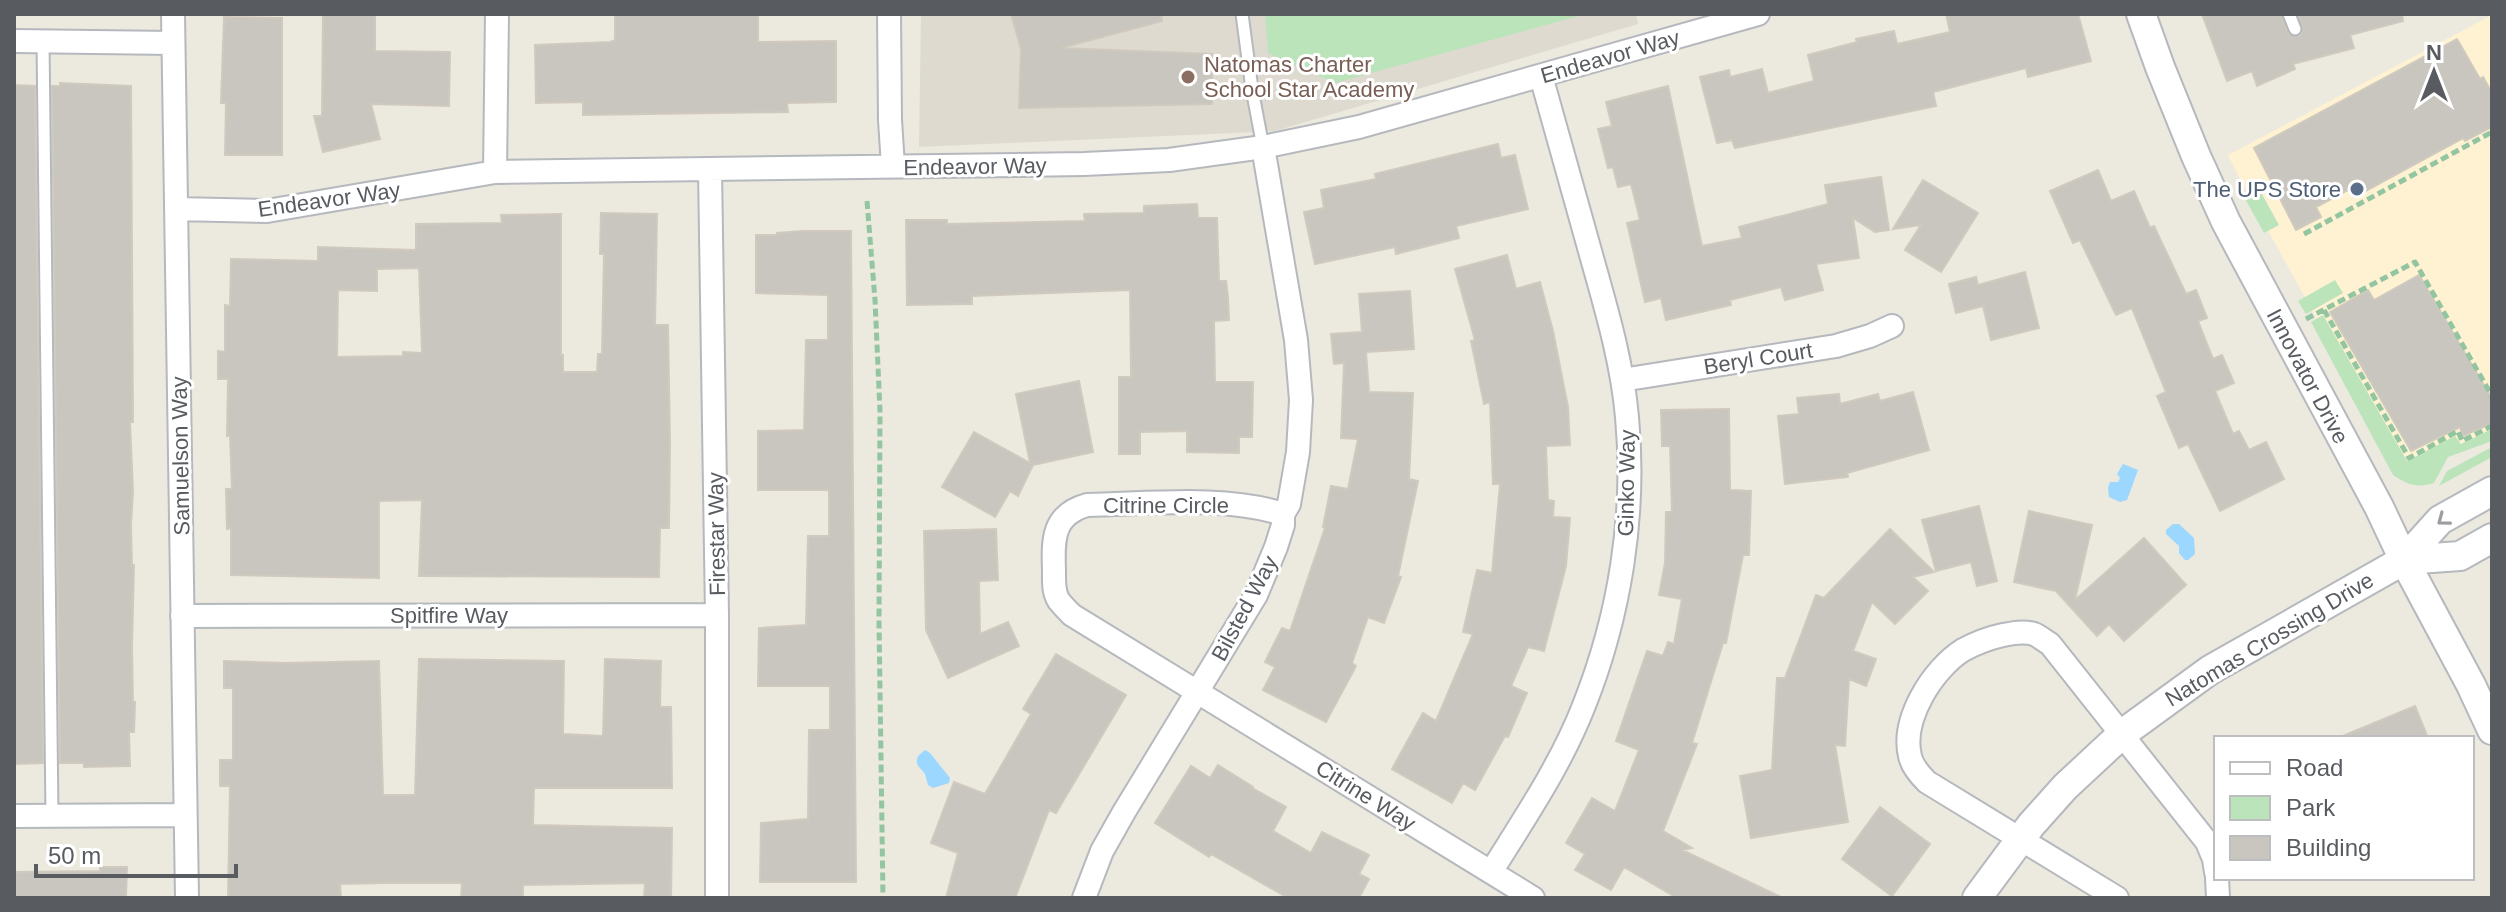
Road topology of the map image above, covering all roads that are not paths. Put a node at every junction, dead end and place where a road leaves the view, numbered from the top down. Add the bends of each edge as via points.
1 (173, 14) edge
2 (497, 14) edge
3 (889, 14) edge
4 (1242, 14) edge
5 (1758, 14) edge
6 (2141, 14) edge
7 (2289, 14) edge
8 (2295, 29) dead end
9 (14, 41) edge
10 (43, 41) junction
11 (173, 43) junction
12 (1541, 76) junction
13 (1263, 147) junction
14 (893, 166) junction
15 (710, 170) junction
16 (495, 172) junction
17 (176, 209) junction
18 (1892, 326) dead end
19 (1622, 380) junction
20 (2492, 491) edge
21 (1283, 514) junction
22 (2492, 538) edge
23 (2404, 560) junction
24 (717, 615) junction
25 (182, 616) junction
26 (1198, 692) junction
27 (2492, 730) edge
28 (2122, 734) junction
29 (185, 815) junction
30 (14, 816) edge
31 (52, 816) junction
32 (2022, 838) junction
33 (2214, 859) edge
34 (1491, 872) junction
35 (187, 898) edge
36 (717, 898) edge
37 (1084, 898) edge
38 (1533, 898) edge
39 (1977, 898) edge
40 (2117, 898) edge

1 - 11 street, Samuelson Way
2 - 16 street
3 - 14 street
4 - 13 lane
5 - 12 street, Endeavor Way
6 - 23 street, Innovator Drive via 2226,222
7 - 8 lane
9 - 10 street
10 - 11 street
10 - 31 lane
11 - 17 street, Samuelson Way
12 - 13 street, Endeavor Way via 1359,127
12 - 19 street, Ginko Way
13 - 14 street, Endeavor Way via 1169,160
13 - 21 street, Bilsted Way via 1301,400 1298,452
14 - 15 street, Endeavor Way
15 - 16 street, Endeavor Way
15 - 24 street, Firestar Way
16 - 17 street, Endeavor Way via 267,211
17 - 25 street, Samuelson Way
18 - 19 street, Beryl Court via 1836,346
19 - 34 street, Ginko Way via 1630,470 1627,523 1604,649 1555,767
20 -> 23 street, Natomas Crossing Drive via 2440,520
21 - 26 street, Bilsted Way via 1256,595
21 - 26 street, Citrine Circle via 1227,504 1087,505 1057,527 1053,542 1060,602 1072,615
22 - 23 street, Natomas Crossing Drive via 2460,556
23 - 27 street, Innovator Drive
23 - 28 street, Natomas Crossing Drive via 2210,670
24 - 25 street, Spitfire Way
24 - 36 street, Firestar Way
25 - 29 street, Samuelson Way
26 - 34 street, Citrine Way
26 - 37 street, Bilsted Way via 1109,838
28 - 32 street, Natomas Crossing Drive via 2065,787
28 - 32 street via 2050,644 2033,634 1986,639 1946,663 1917,705 1909,755 1927,782
28 - 33 street via 2207,842
29 - 31 street
29 - 35 street, Samuelson Way
30 - 31 street
32 - 39 street, Natomas Crossing Drive
32 - 40 street
34 - 38 street, Citrine Way

